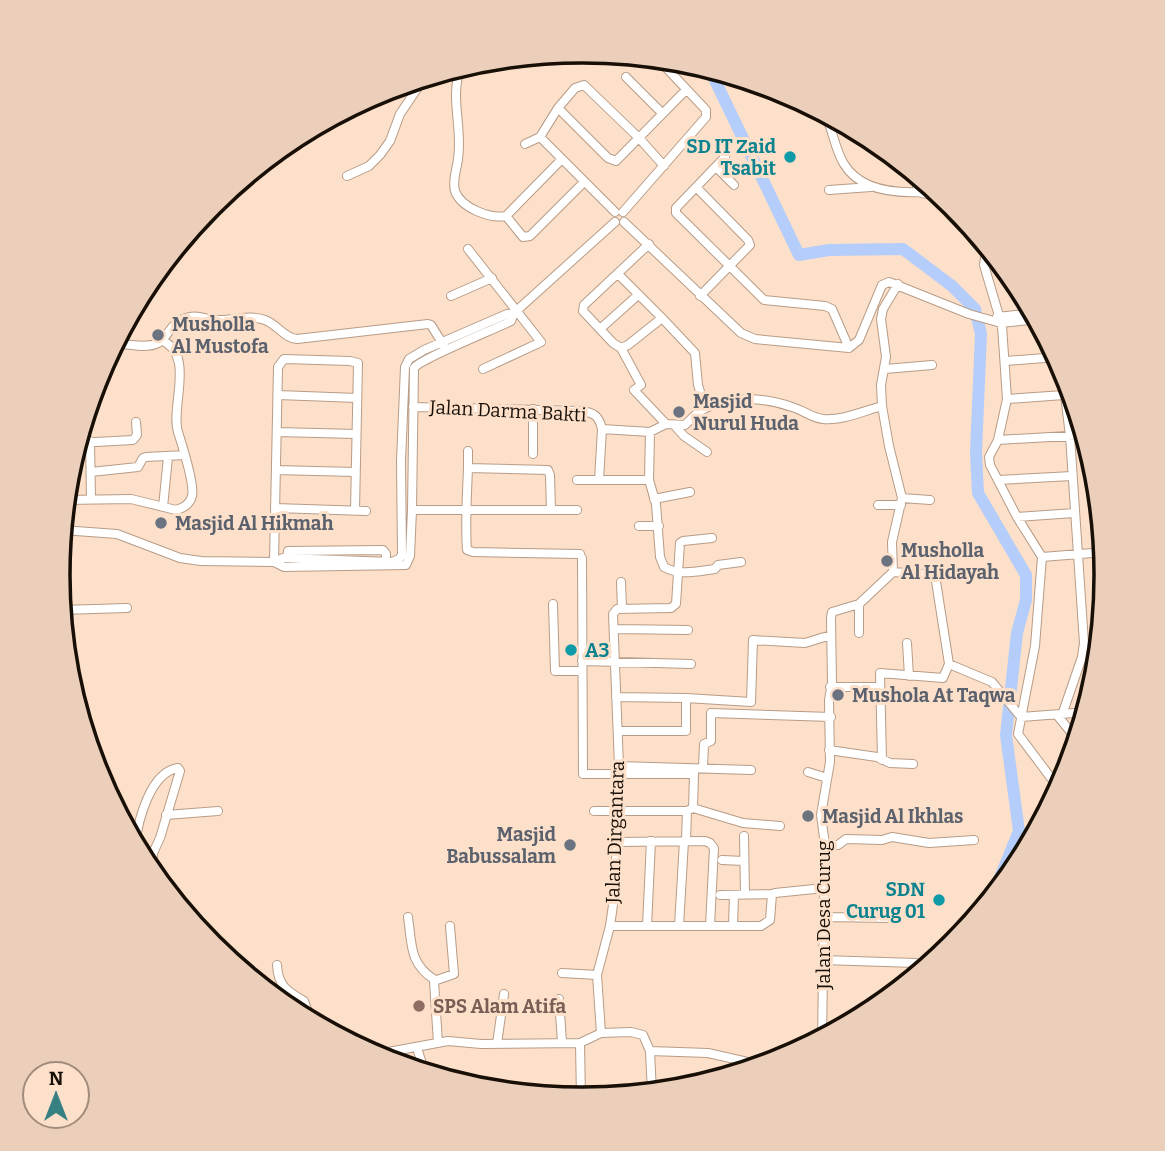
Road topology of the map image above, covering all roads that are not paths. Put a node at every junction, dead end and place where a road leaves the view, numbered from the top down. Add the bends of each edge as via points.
1 (669, 71) edge
2 (626, 77) dead end
3 (457, 79) edge
4 (686, 89) junction
5 (416, 91) edge
6 (558, 108) junction
7 (662, 113) junction
8 (829, 127) edge
9 (540, 137) junction
10 (639, 138) junction
11 (525, 145) dead end
12 (725, 157) dead end
13 (561, 160) junction
14 (664, 166) junction
15 (716, 167) junction
16 (347, 176) dead end
17 (584, 181) junction
18 (734, 185) dead end
19 (874, 187) junction
20 (697, 188) junction
21 (917, 188) edge
22 (829, 190) dead end
23 (918, 192) junction
24 (924, 193) edge
25 (619, 212) junction
26 (506, 216) junction
27 (615, 222) junction
28 (624, 222) junction
29 (649, 244) junction
30 (468, 249) dead end
31 (985, 259) edge
32 (730, 268) junction
33 (618, 274) junction
34 (492, 278) junction
35 (898, 284) junction
36 (638, 295) junction
37 (452, 296) dead end
38 (700, 296) junction
39 (516, 312) junction
40 (1024, 315) edge
41 (662, 318) junction
42 (1026, 319) edge
43 (1000, 320) junction
44 (600, 329) junction
45 (161, 340) junction
46 (126, 344) edge
47 (445, 347) junction
48 (621, 348) junction
49 (849, 348) junction
50 (1046, 358) edge
51 (1005, 360) junction
52 (932, 365) dead end
53 (483, 369) dead end
54 (885, 369) junction
55 (278, 395) junction
56 (1063, 395) edge
57 (357, 398) junction
58 (1007, 399) junction
59 (1064, 400) edge
60 (413, 407) junction
61 (882, 407) junction
62 (705, 408) junction
63 (533, 409) junction
64 (136, 422) dead end
65 (671, 425) junction
66 (602, 429) junction
67 (277, 432) junction
68 (650, 432) junction
69 (356, 434) junction
70 (1070, 436) junction
71 (1076, 436) edge
72 (998, 440) junction
73 (90, 442) joint
74 (468, 451) dead end
75 (707, 452) dead end
76 (533, 453) dead end
77 (185, 455) junction
78 (168, 457) junction
79 (401, 461) junction
80 (412, 461) junction
81 (468, 468) junction
82 (276, 470) junction
83 (91, 472) junction
84 (355, 472) junction
85 (1072, 476) junction
86 (577, 480) dead end
87 (599, 480) junction
88 (649, 480) junction
89 (998, 480) junction
90 (690, 492) dead end
91 (91, 499) junction
92 (654, 499) junction
93 (76, 500) edge
94 (930, 500) dead end
95 (902, 501) junction
96 (878, 505) dead end
97 (163, 507) junction
98 (275, 509) junction
99 (412, 510) junction
100 (467, 510) junction
101 (551, 510) junction
102 (577, 510) dead end
103 (355, 511) junction
104 (366, 511) dead end
105 (1074, 513) junction
106 (1017, 517) junction
107 (639, 526) dead end
108 (659, 526) junction
109 (72, 531) edge
110 (712, 538) dead end
111 (1094, 552) edge
112 (1078, 553) junction
113 (1042, 557) junction
114 (274, 562) junction
115 (741, 562) dead end
116 (966, 570) dead end
117 (677, 572) junction
118 (893, 572) junction
119 (935, 575) junction
120 (621, 582) dead end
121 (553, 604) dead end
122 (859, 604) junction
123 (127, 608) dead end
124 (622, 609) junction
125 (71, 610) edge
126 (614, 629) junction
127 (688, 630) dead end
128 (859, 633) dead end
129 (831, 635) junction
130 (906, 643) dead end
131 (582, 661) junction
132 (615, 663) junction
133 (691, 664) dead end
134 (949, 664) junction
135 (582, 671) junction
136 (909, 676) junction
137 (830, 687) junction
138 (880, 687) junction
139 (616, 697) junction
140 (686, 698) junction
141 (1076, 713) edge
142 (1019, 715) junction
143 (1060, 715) junction
144 (831, 717) junction
145 (618, 731) junction
146 (1071, 731) edge
147 (830, 750) junction
148 (882, 760) junction
149 (913, 764) dead end
150 (703, 768) junction
151 (619, 770) junction
152 (751, 770) dead end
153 (692, 771) junction
154 (808, 772) dead end
155 (827, 778) junction
156 (1052, 780) edge
157 (690, 809) junction
158 (218, 811) dead end
159 (594, 811) dead end
160 (619, 811) junction
161 (166, 815) junction
162 (780, 827) dead end
163 (139, 831) edge
164 (744, 836) dead end
165 (974, 840) dead end
166 (652, 841) junction
167 (685, 841) junction
168 (617, 842) junction
169 (825, 845) junction
170 (153, 856) edge
171 (723, 860) dead end
172 (744, 861) junction
173 (824, 888) junction
174 (745, 894) junction
175 (772, 894) junction
176 (720, 895) dead end
177 (734, 895) junction
178 (408, 917) dead end
179 (825, 917) junction
180 (890, 918) dead end
181 (450, 926) dead end
182 (610, 926) junction
183 (648, 926) junction
184 (679, 926) junction
185 (710, 926) junction
186 (733, 926) junction
187 (823, 960) junction
188 (916, 963) dead end
189 (277, 965) dead end
190 (562, 973) dead end
191 (597, 975) junction
192 (435, 980) junction
193 (504, 994) dead end
194 (559, 999) dead end
195 (306, 1007) edge
196 (822, 1028) edge
197 (601, 1033) junction
198 (562, 1042) junction
199 (438, 1043) junction
200 (580, 1043) junction
201 (497, 1044) junction
202 (417, 1048) junction
203 (650, 1051) junction
204 (393, 1052) edge
205 (746, 1061) edge
206 (422, 1062) edge
207 (652, 1084) edge
208 (581, 1088) edge

1 - 4 street
2 - 7 street
3 - 26 street via 455,191 476,211
4 - 7 street
4 - 14 street via 706,117
5 - 16 street via 380,155
6 - 9 street
6 - 10 street via 583,85
6 - 10 street via 612,161
7 - 10 street
8 - 19 street via 843,164
9 - 11 street
9 - 13 street
10 - 14 street
12 - 15 street
13 - 17 street
13 - 26 street
14 - 25 street
15 - 18 street
15 - 20 street
17 - 25 street
17 - 26 street via 530,236 523,237
19 - 22 street
19 - 23 street
20 - 32 street via 750,243
20 - 32 street via 676,214
21 - 23 street
23 - 24 street
25 - 27 street
25 - 28 street via 626,216
27 - 28 street
27 - 39 street
28 - 29 street
29 - 33 street
29 - 38 street
30 - 34 street
31 - 43 street
32 - 38 street
32 - 49 street via 767,301 832,309
33 - 36 street
33 - 44 street via 583,307
34 - 37 street
34 - 39 street
35 - 43 street via 969,314
35 - 49 street via 882,285 859,340
35 - 54 street via 881,319
36 - 41 street
36 - 44 street
38 - 49 street via 748,337
39 - 47 street
39 - 53 street via 541,342
40 - 43 street
41 - 48 street
41 - 62 street via 693,349
42 - 43 street
43 - 51 street
44 - 48 street
45 - 46 street via 151,345
45 - 47 street via 182,319 247,317 262,319 298,339 428,324
45 - 77 street via 172,348 179,369 177,430
47 - 60 street via 416,363
47 - 79 street via 415,355 405,367
48 - 65 street via 641,385 634,390
50 - 51 street
51 - 58 street
52 - 54 street
54 - 61 street
55 - 57 street
55 - 57 street via 279,364 284,359 350,360 359,365
55 - 67 street
56 - 58 street
57 - 69 street
58 - 72 street
59 - 70 street
60 - 63 street, Jalan Darma Bakti
60 - 80 street
61 - 62 street via 829,419 764,401 732,401
61 - 95 street
62 - 65 street via 685,425
63 - 66 street, Jalan Darma Bakti via 591,413
63 - 76 street
64 - 73 street via 133,440
65 - 68 street
65 - 75 street
66 - 68 street, Jalan Darma Bakti
66 - 87 street
67 - 69 street
67 - 82 street
68 - 88 street
69 - 84 street
70 - 71 street
70 - 72 street
70 - 85 street
72 - 89 street via 989,457
73 - 83 street
74 - 81 street
77 - 78 street
77 - 97 street via 193,494 190,502 181,509
78 - 83 street via 143,458 138,467
78 - 97 street
79 - 80 street
79 - 114 street via 402,555 397,561 386,561 383,550 288,551 288,558
80 - 99 street
81 - 100 street
81 - 101 street via 548,470
82 - 84 street
82 - 98 street
83 - 91 street
84 - 103 street
85 - 89 street
85 - 105 street
86 - 87 street
87 - 88 street
88 - 92 street
89 - 106 street
90 - 92 street
91 - 93 street
91 - 97 street via 131,499
92 - 108 street
94 - 95 street
95 - 96 street
95 - 118 street via 892,542
98 - 103 street
98 - 114 street
99 - 100 street
99 - 114 street via 410,556 403,567 284,567
100 - 101 street
100 - 131 street, Jalan Dirgantara via 470,551 581,556
101 - 102 street
103 - 104 street
105 - 106 street
105 - 112 street
106 - 113 street
107 - 108 street
108 - 117 street via 660,557 664,567
109 - 114 street via 117,534 180,558
110 - 117 street via 680,543
111 - 112 street
112 - 113 street
112 - 143 street via 1084,643
113 - 142 street via 1035,646
115 - 117 street
116 - 119 street
117 - 124 street via 676,604 671,608
118 - 119 street
118 - 122 street, Jalan Desa Curug
119 - 134 street
120 - 124 street
121 - 135 street via 555,671
122 - 128 street
122 - 129 street, Jalan Desa Curug via 832,612
123 - 125 street
124 - 126 street via 614,611
126 - 127 street
126 - 132 street, Jalan Dirgantara
129 - 137 street, Jalan Desa Curug
129 - 140 street via 805,643 753,639 751,702
130 - 136 street
131 - 132 street
131 - 135 street, Jalan Dirgantara
132 - 133 street
132 - 139 street, Jalan Dirgantara
134 - 136 street via 943,678
134 - 142 street via 992,682
135 - 151 street, Jalan Dirgantara via 583,774
136 - 138 street via 880,673
137 - 138 street
137 - 144 street, Jalan Desa Curug
138 - 148 street
139 - 140 street
139 - 145 street, Jalan Dirgantara
140 - 145 street via 686,731
141 - 143 street
142 - 143 street
142 - 156 street via 1019,737
143 - 146 street
144 - 147 street, Jalan Desa Curug
144 - 150 street via 711,713 711,741 704,744
145 - 151 street, Jalan Dirgantara
147 - 148 street
147 - 155 street, Jalan Desa Curug
148 - 149 street
150 - 152 street
150 - 153 street
151 - 153 street
151 - 160 street, Jalan Dirgantara
153 - 157 street
154 - 155 street
155 - 169 street, Jalan Desa Curug via 821,815
157 - 160 street
157 - 162 street
157 - 167 street
158 - 161 street
159 - 160 street
160 - 168 street, Jalan Dirgantara
161 - 163 street via 180,771 177,768 162,776 149,793
161 - 170 street
164 - 172 street
165 - 169 street via 929,843 892,837
166 - 167 street
166 - 168 street
166 - 183 street
167 - 184 street
167 - 185 street via 709,841 714,848
168 - 182 street, Jalan Dirgantara
169 - 173 street, Jalan Desa Curug
171 - 172 street
172 - 174 street
173 - 175 street
173 - 179 street, Jalan Desa Curug
174 - 175 street
174 - 177 street
175 - 186 street via 768,923
176 - 177 street
177 - 186 street
178 - 192 street via 415,962
179 - 180 street
179 - 187 street, Jalan Desa Curug
181 - 192 street via 454,974
182 - 183 street
182 - 191 street, Jalan Dirgantara
183 - 184 street
184 - 185 street
185 - 186 street
187 - 188 street
187 - 196 street, Jalan Desa Curug
189 - 195 street via 279,982
190 - 191 street
191 - 197 street, Jalan Dirgantara
192 - 199 street
193 - 201 street
194 - 198 street
197 - 200 street
197 - 203 street via 638,1033
198 - 200 street
198 - 201 street
199 - 201 street
199 - 202 street
200 - 208 street
202 - 204 street
202 - 206 street
203 - 205 street via 708,1053
203 - 207 street

